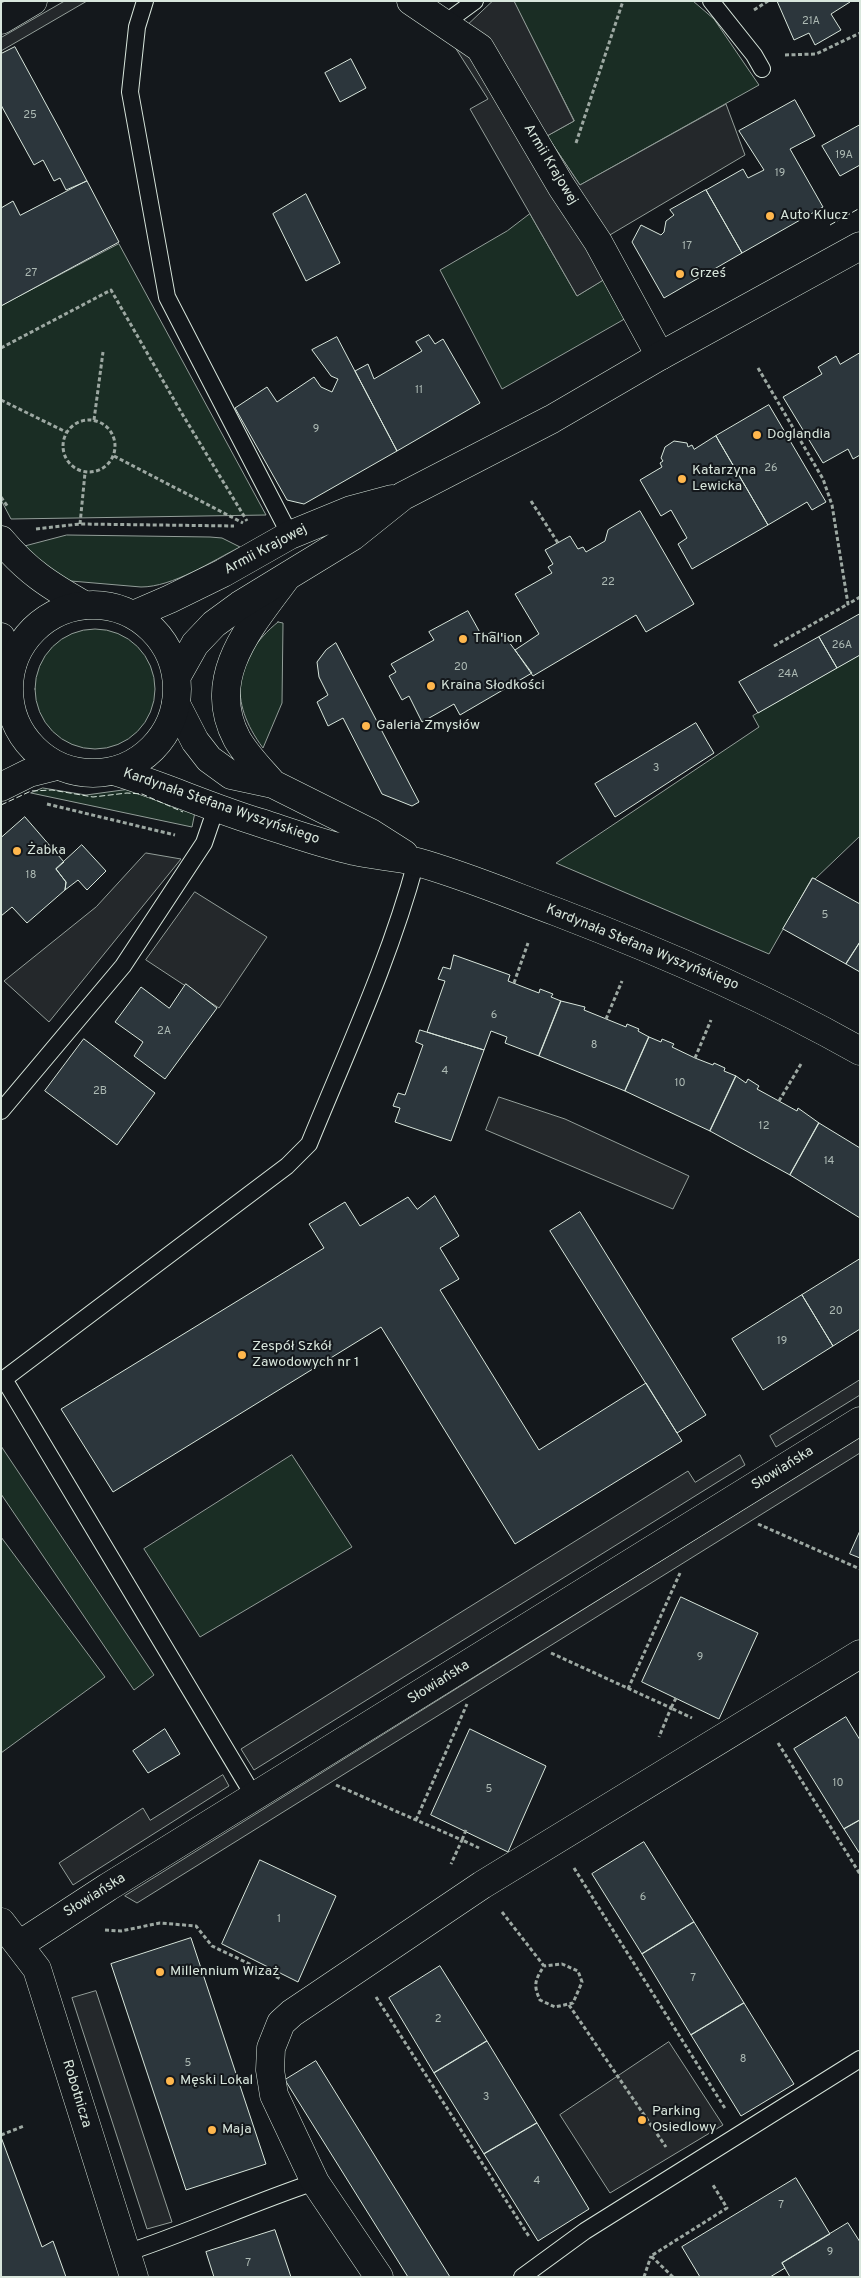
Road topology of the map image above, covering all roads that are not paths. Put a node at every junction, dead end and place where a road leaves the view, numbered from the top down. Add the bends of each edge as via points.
1 (34, 1) edge
2 (145, 1) edge
3 (411, 1) edge
4 (475, 1) edge
5 (711, 1) edge
6 (1, 20) edge
7 (446, 23) junction
8 (758, 62) road end
9 (860, 246) edge
10 (660, 356) junction
11 (403, 496) junction
12 (290, 535) junction
13 (1, 540) edge
14 (286, 578) junction
15 (84, 605) junction
16 (133, 614) junction
17 (1, 637) edge
18 (177, 676) junction
19 (7, 684) edge
20 (176, 704) junction
21 (57, 766) junction
22 (114, 771) junction
23 (272, 784) junction
24 (1, 787) edge
25 (216, 808) junction
26 (416, 862) junction
27 (860, 1051) edge
28 (1, 1111) edge
29 (860, 1422) edge
30 (860, 1654) edge
31 (255, 1798) junction
32 (1, 1922) edge
33 (20, 1946) junction
34 (860, 2059) edge
35 (315, 2182) junction
36 (130, 2265) edge
37 (379, 2277) edge
38 (522, 2277) edge

1 - 6 street
2 - 12 lane via 137,27 130,92 167,298
3 - 7 street, Armii Krajowej
4 - 7 lane
5 - 8 lane
7 - 10 street, Armii Krajowej via 480,48 561,186 598,242
9 - 10 street, Armii Krajowej
10 - 11 street, Armii Krajowej via 552,419
11 - 12 street, Armii Krajowej via 351,510
11 - 14 street, Armii Krajowej via 353,536
12 - 16 street, Armii Krajowej via 223,573
13 - 15 street via 20,563
14 - 18 street, Armii Krajowej via 214,624 195,644
14 - 23 street via 243,637 228,669 225,686 229,718 237,740
15 - 16 street via 101,604
15 - 19 street via 64,609 31,631 19,647
16 - 18 street via 162,640 172,657
17 - 19 street
18 - 20 street
19 - 21 street via 11,712 21,734 37,752
20 - 22 street via 169,727 155,747 136,762
20 - 23 street, Kardynała Stefana Wyszyńskiego via 195,741 209,759 231,775
21 - 22 street via 76,772
21 - 24 street via 29,773
22 - 25 street, Kardynała Stefana Wyszyńskiego
23 - 26 street, Kardynała Stefana Wyszyńskiego via 370,833
25 - 26 street, Kardynała Stefana Wyszyńskiego via 354,851
25 - 28 lane via 204,843 123,966
26 - 27 street, Kardynała Stefana Wyszyńskiego via 636,942 737,987
26 - 31 lane via 386,956 309,1144 287,1166 4,1379
29 - 31 street, Słowiańska
30 - 35 street via 482,1885 281,2023 271,2048 274,2095
31 - 33 street, Słowiańska via 108,1887
32 - 33 street, Robotnicza
33 - 36 street, Robotnicza via 38,1969
34 - 38 lane via 585,2231
35 - 36 lane via 258,2201 164,2240
35 - 37 street

